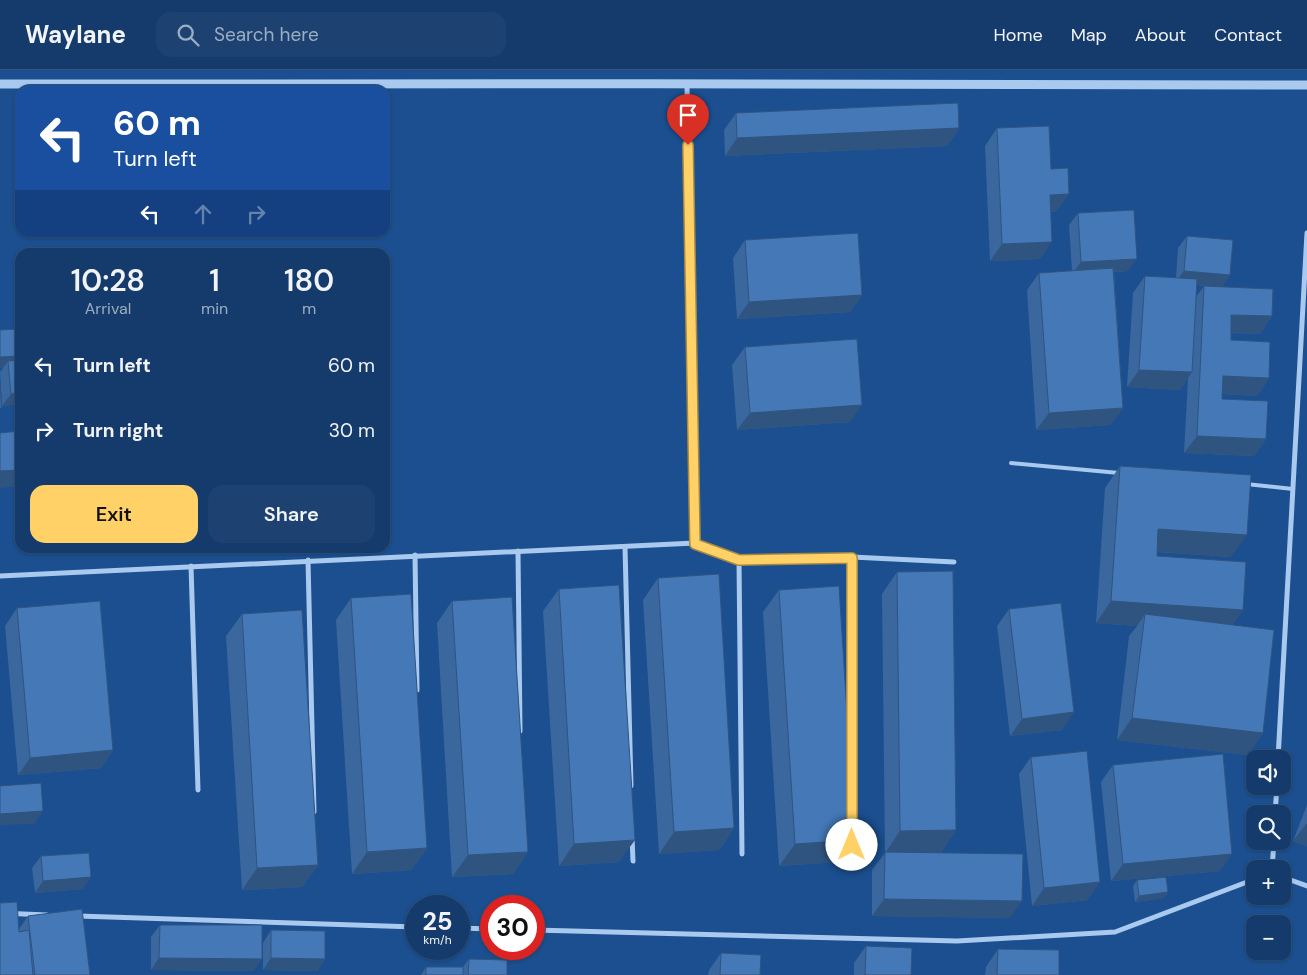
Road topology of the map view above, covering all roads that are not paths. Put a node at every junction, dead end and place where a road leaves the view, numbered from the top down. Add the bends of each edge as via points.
1 (0, 84) edge
2 (687, 85) junction
3 (1307, 85) edge
4 (1307, 233) edge
5 (1011, 463) dead end
6 (1128, 474) edge
7 (1245, 484) edge
8 (1293, 489) junction
9 (695, 544) junction
10 (625, 547) junction
11 (518, 551) junction
12 (415, 555) junction
13 (852, 558) junction
14 (308, 560) junction
15 (739, 560) junction
16 (954, 562) dead end
17 (191, 566) junction
18 (0, 576) edge
19 (417, 695) edge
20 (520, 740) edge
21 (1278, 750) edge
22 (198, 790) dead end
23 (631, 792) edge
24 (314, 814) edge
25 (852, 815) edge
26 (632, 832) edge
27 (742, 854) dead end
28 (633, 861) edge
29 (1291, 880) edge
30 (1246, 882) edge
31 (1307, 886) edge
32 (0, 913) edge
33 (49, 915) edge
34 (69, 915) edge
35 (405, 927) edge
36 (545, 930) edge

1 - 2 street
2 - 3 street
2 - 9 street
4 - 8 street
5 - 6 lane
7 - 8 lane
8 - 21 street
9 - 10 street
9 - 15 street
10 - 11 street
10 - 23 street
11 - 12 street
11 - 20 street
12 - 14 street
12 - 19 street
13 - 15 street
13 - 16 street
13 - 25 street
14 - 17 street
14 - 24 street
15 - 27 street
17 - 18 street
17 - 22 street
26 - 28 street
29 - 31 street
30 - 36 street via 1115,932 957,941
32 - 33 street
34 - 35 street

